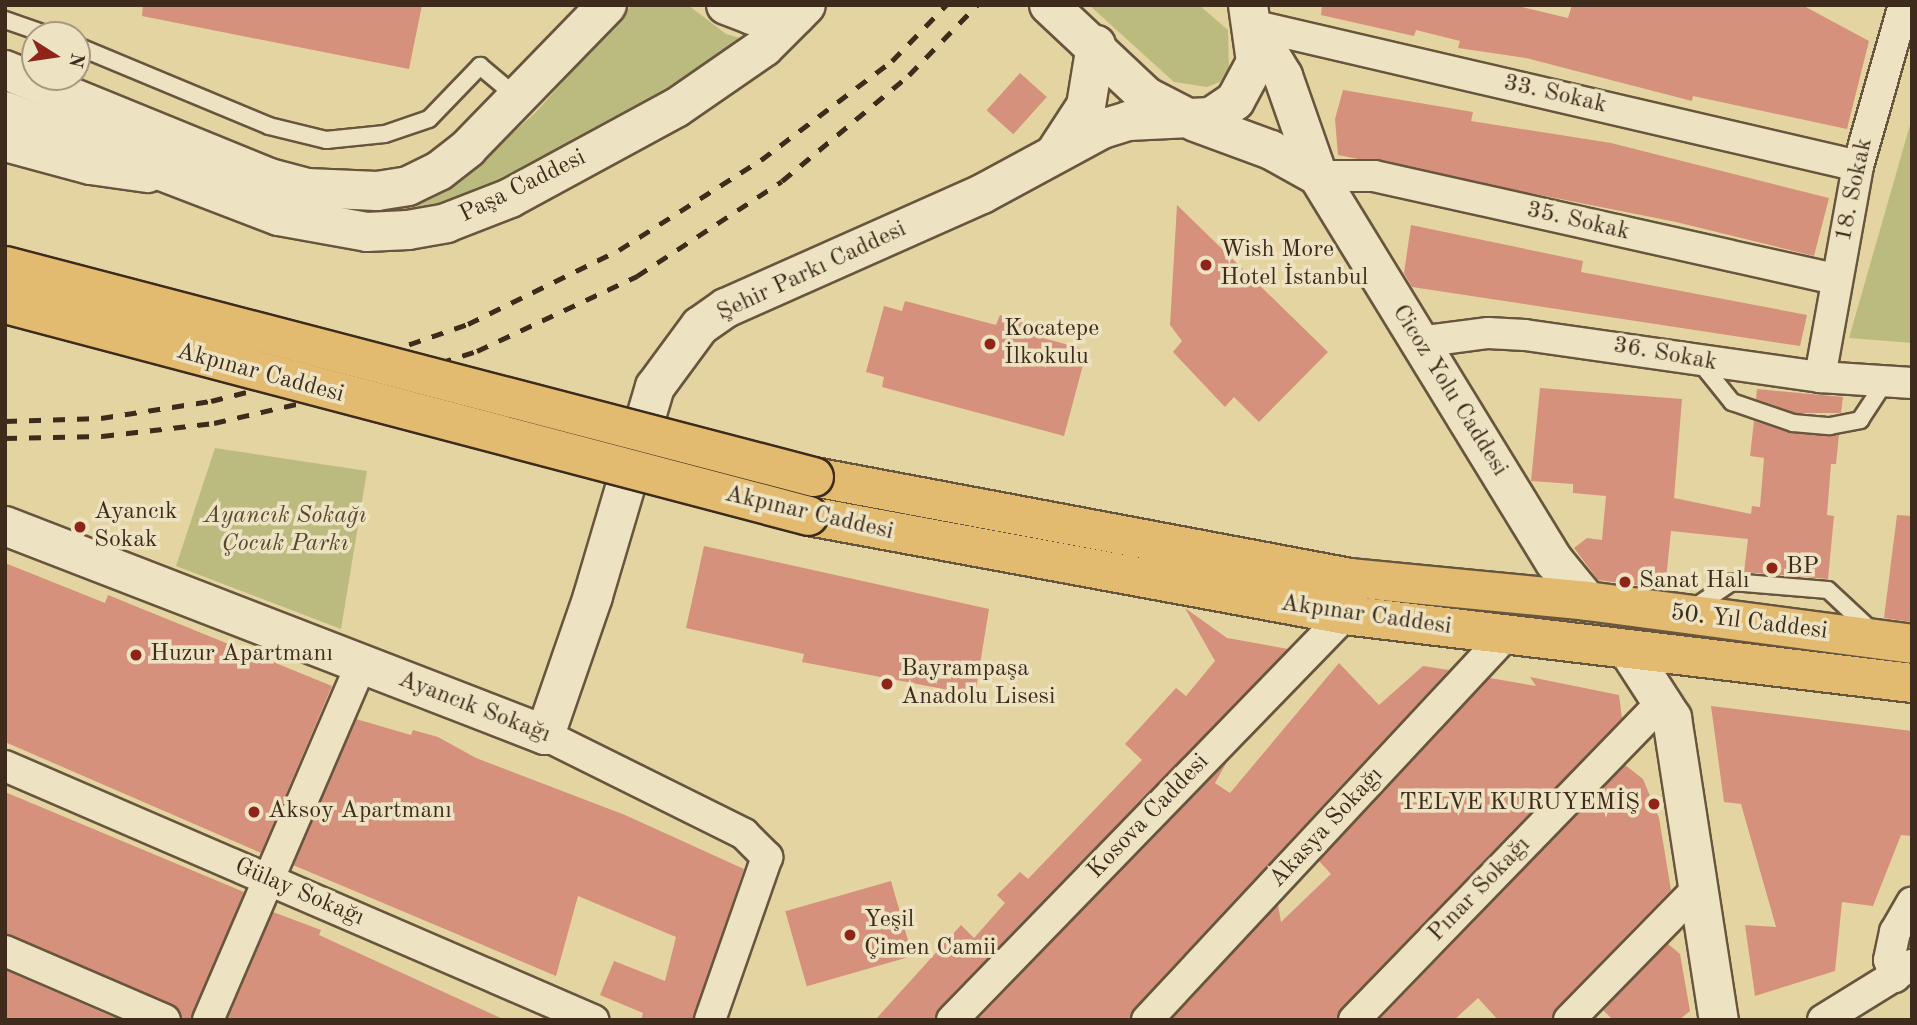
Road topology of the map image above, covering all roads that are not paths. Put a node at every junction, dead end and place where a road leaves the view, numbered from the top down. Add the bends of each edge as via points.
1 (607, 5) edge
2 (726, 5) edge
3 (1049, 5) edge
4 (1902, 8) edge
5 (801, 11) edge
6 (1246, 12) edge
7 (1096, 45) junction
8 (91, 52) edge
9 (5, 70) edge
10 (519, 98) junction
11 (5, 111) edge
12 (1195, 122) junction
13 (5, 146) edge
14 (1056, 152) junction
15 (1858, 166) junction
16 (1318, 176) junction
17 (181, 181) junction
18 (5, 265) edge
19 (1836, 279) junction
20 (5, 304) edge
21 (1419, 342) junction
22 (1699, 361) junction
23 (1820, 377) junction
24 (1898, 383) edge
25 (5, 526) edge
26 (1587, 601) junction
27 (1345, 615) junction
28 (1506, 635) junction
29 (1896, 642) edge
30 (1628, 650) junction
31 (361, 664) junction
32 (1912, 683) edge
33 (1664, 700) junction
34 (545, 735) junction
35 (5, 766) edge
36 (269, 880) junction
37 (1701, 885) junction
38 (1912, 902) edge
39 (5, 951) edge
40 (1903, 971) edge
41 (165, 1020) edge
42 (208, 1020) edge
43 (593, 1020) edge
44 (710, 1020) edge
45 (952, 1020) edge
46 (1147, 1020) edge
47 (1354, 1020) edge
48 (1569, 1020) edge
49 (1719, 1020) edge
50 (1823, 1020) edge

1 - 10 main road, Paşa Caddesi
2 - 5 main road via 752,16
3 - 7 main road
4 - 15 street, 18. Sokak
5 - 17 main road, Paşa Caddesi via 746,60 676,108 510,198 446,223 366,232 316,226
6 - 12 main road, Şehir Parkı Caddesi via 1256,53 1248,81 1235,101
6 - 15 street, 33. Sokak
6 - 16 main road, Cicoz Yolu Caddesi via 1283,76
7 - 12 main road via 1147,97
7 - 14 main road, Şehir Parkı Caddesi via 1086,106
8 - 10 lane via 269,126 326,140 385,134 429,119 480,66
9 - 10 main road, Paşa Caddesi via 270,178 343,192 408,186 439,171
11 - 17 main road, Paşa Caddesi
12 - 14 main road, Şehir Parkı Caddesi via 1128,121
12 - 16 main road via 1271,150
13 - 17 street via 90,169
14 - 34 main road, Şehir Parkı Caddesi via 982,194 726,308 700,326 673,356 655,387 590,608
15 - 19 street, 18. Sokak
16 - 19 street, 35. Sokak via 1374,176
16 - 21 main road, Cicoz Yolu Caddesi
18 - 26 main road, Akpınar Caddesi, bridge via 814,477 1349,578
19 - 23 street, 18. Sokak
20 - 27 main road, Akpınar Caddesi, bridge via 809,516
21 - 22 street, 36. Sokak via 1488,333 1525,335
21 - 26 main road, Cicoz Yolu Caddesi via 1555,562
22 - 23 street, 36. Sokak
22 - 24 lane via 1732,402 1793,423 1830,426 1860,420
23 - 24 street, 36. Sokak
25 - 31 main road, Ayancık Sokağı
26 - 29 main road, 50. Yıl Caddesi
26 - 30 main road
27 - 28 main road, Akpınar Caddesi
27 - 45 street, Kosova Caddesi
28 - 30 main road, Akpınar Caddesi
28 - 46 street, Akasya Sokağı
30 - 32 main road, 50. Yıl Caddesi
30 - 33 main road
31 - 34 main road, Ayancık Sokağı
31 - 36 street
33 - 37 main road via 1672,718
33 - 47 street, Pınar Sokağı
34 - 44 street, Ayancık Sokağı via 744,834 767,857
35 - 36 street, Gülay Sokağı
36 - 42 street
36 - 43 street, Gülay Sokağı
37 - 48 street
37 - 49 main road
38 - 40 street via 1891,950
39 - 41 street
40 - 50 street

